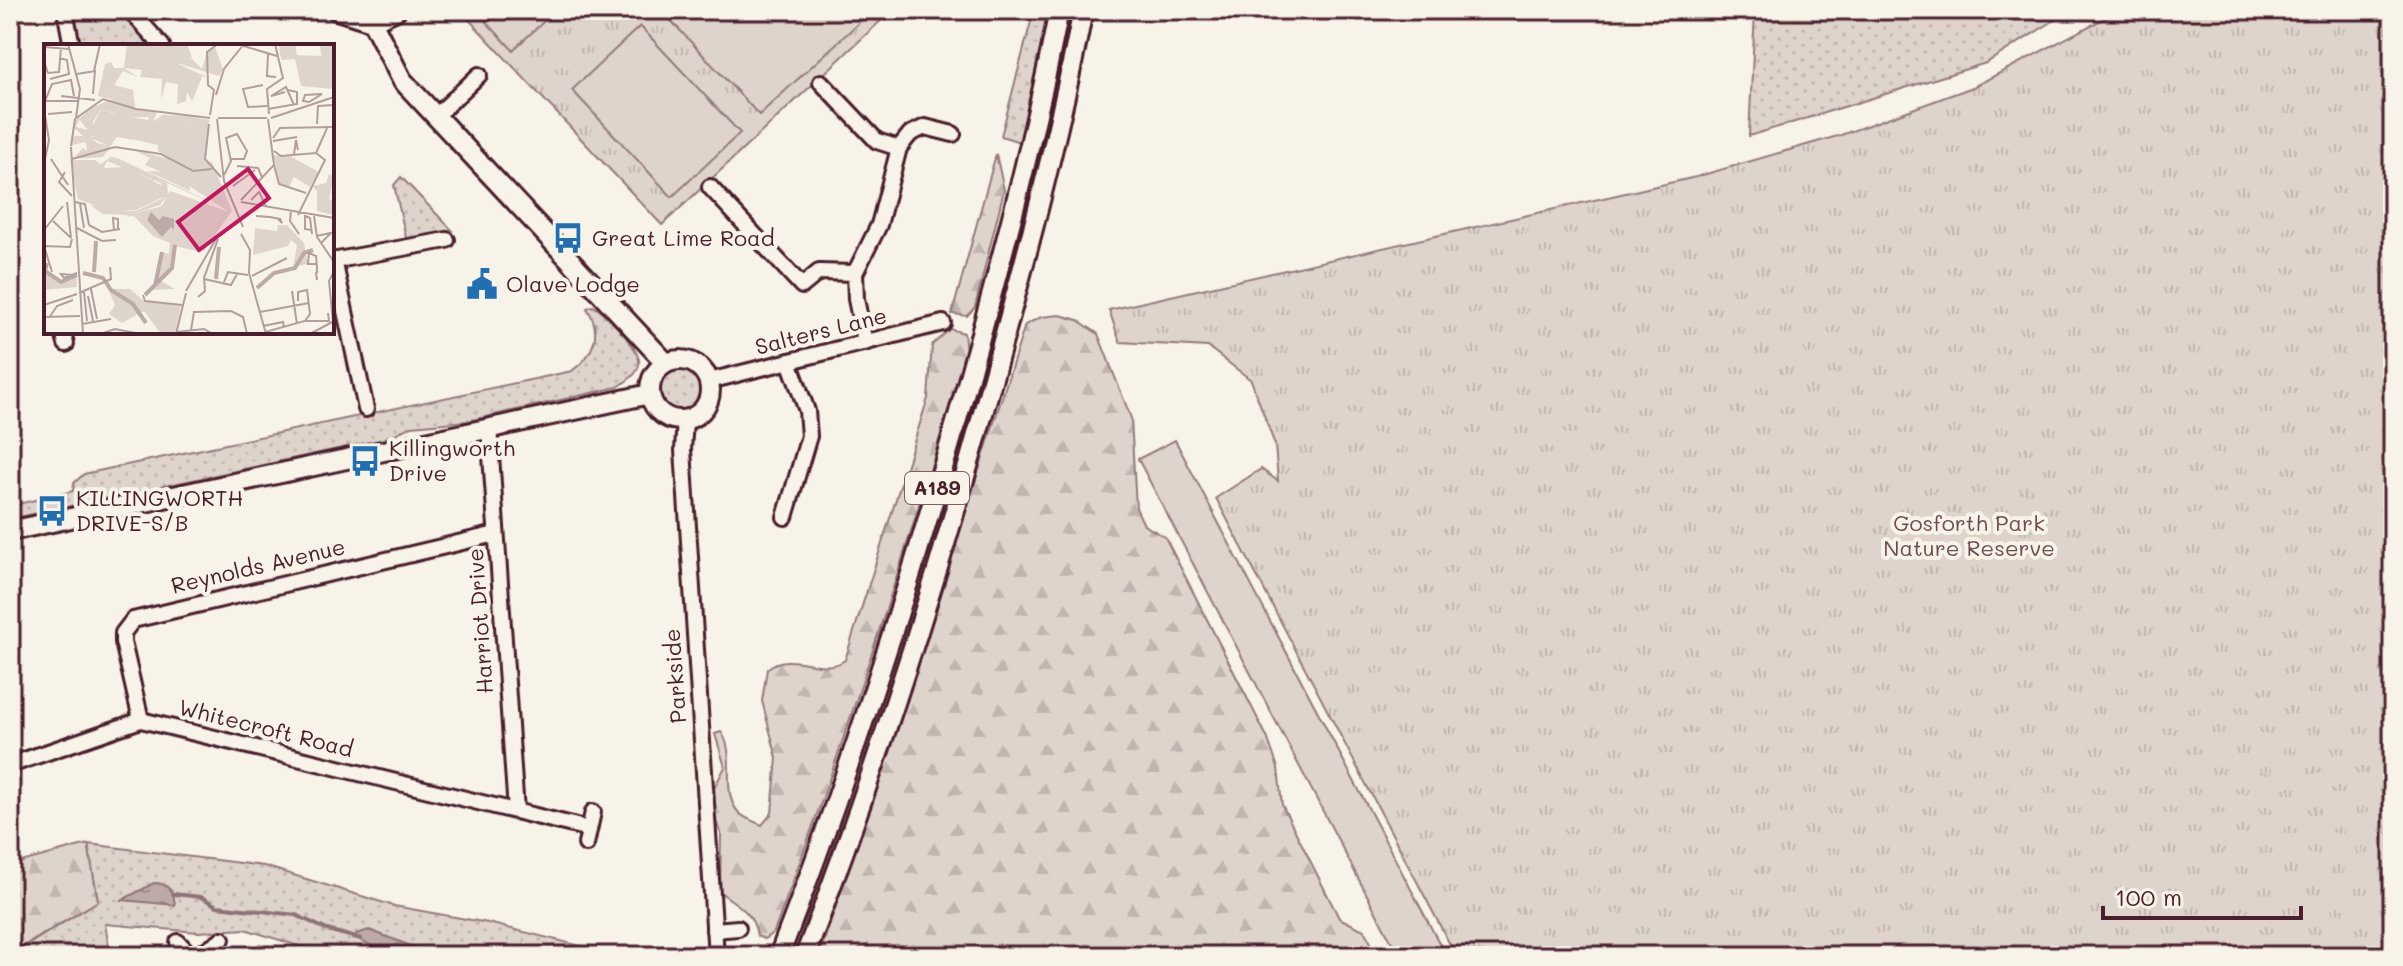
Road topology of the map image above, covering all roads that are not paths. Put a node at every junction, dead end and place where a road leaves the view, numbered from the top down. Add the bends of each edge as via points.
1 (65, 10) edge
2 (130, 10) edge
3 (337, 10) edge
4 (396, 10) edge
5 (1059, 10) edge
6 (1083, 10) edge
7 (372, 21) junction
8 (72, 44) edge
9 (160, 44) edge
10 (479, 75) dead end
11 (821, 82) dead end
12 (436, 116) junction
13 (953, 134) dead end
14 (899, 148) junction
15 (710, 187) dead end
16 (447, 240) dead end
17 (334, 260) edge
18 (334, 265) edge
19 (855, 273) junction
20 (943, 323) dead end
21 (865, 343) junction
22 (789, 361) junction
23 (666, 363) junction
24 (709, 381) junction
25 (650, 394) junction
26 (366, 409) dead end
27 (685, 420) junction
28 (489, 427) junction
29 (785, 517) dead end
30 (10, 531) edge
31 (496, 534) junction
32 (141, 720) junction
33 (10, 765) edge
34 (516, 811) junction
35 (593, 812) dead end
36 (738, 928) dead end
37 (714, 930) junction
38 (222, 939) dead end
39 (178, 942) dead end
40 (194, 956) edge
41 (716, 956) edge
42 (779, 956) edge
43 (805, 956) edge

1 - 8 street
2 - 9 street
3 - 7 main road
4 - 7 main road
5 - 42 main road, A189 via 1017,198 940,478 880,676
6 - 43 main road, A189 via 1035,223 967,472 894,710
7 - 12 main road via 394,68
10 - 12 street
11 - 14 street via 877,141
12 - 23 main road
13 - 14 street via 925,127
14 - 19 street via 879,225
15 - 19 street via 802,286 819,272
16 - 17 street
18 - 26 street
19 - 21 street
20 - 21 street, Salters Lane
21 - 22 street, Salters Lane
22 - 24 street, Salters Lane
22 - 29 street via 807,411 809,436
23 - 24 main road via 690,361
23 - 25 main road via 654,374
24 - 27 main road via 706,405
25 - 27 main road via 662,414
25 - 28 main road
27 - 37 street, Parkside
28 - 30 main road
28 - 31 street, Harriot Drive
31 - 32 street, Reynolds Avenue via 133,620 123,642
31 - 34 street, Harriot Drive
32 - 33 street
32 - 34 street, Whitecroft Road
34 - 35 street, Whitecroft Road via 587,836
36 - 37 street
37 - 41 street, Parkside
38 - 40 street
39 - 40 street

